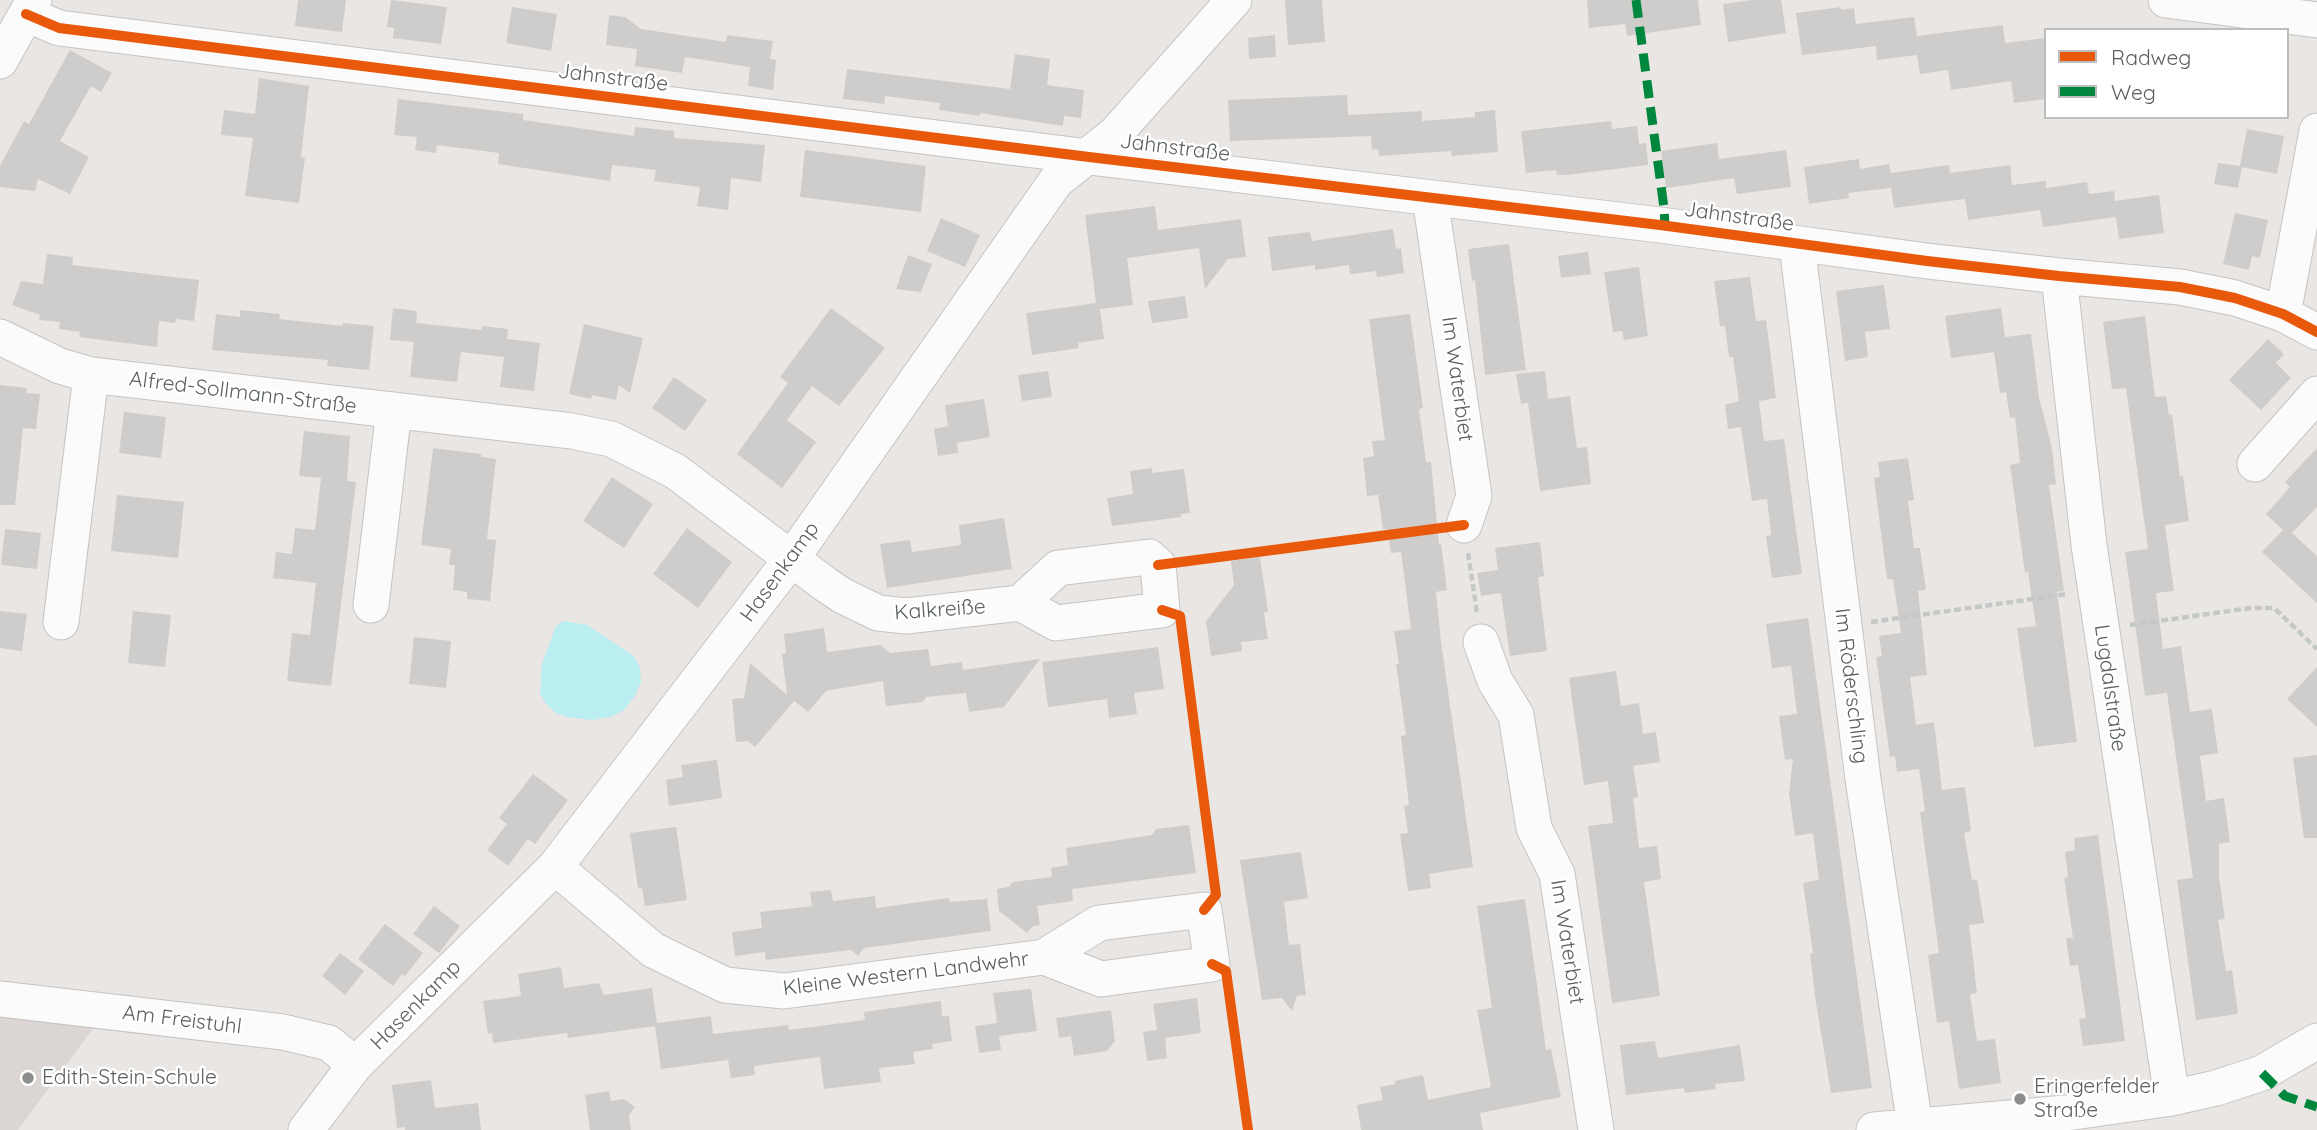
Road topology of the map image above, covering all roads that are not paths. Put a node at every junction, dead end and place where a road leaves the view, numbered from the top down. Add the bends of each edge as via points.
1 (1234, 0) edge
2 (2166, 0) edge
3 (30, 7) edge
4 (2317, 20) edge
5 (0, 61) edge
6 (2317, 131) edge
7 (1089, 157) junction
8 (1430, 198) junction
9 (1797, 245) junction
10 (2059, 276) junction
11 (2283, 314) junction
12 (2317, 332) edge
13 (0, 337) edge
14 (91, 375) junction
15 (2317, 394) edge
16 (394, 410) junction
17 (2255, 464) dead end
18 (1464, 525) road end
19 (792, 558) junction
20 (1020, 603) dead end
21 (371, 606) dead end
22 (61, 622) dead end
23 (1481, 642) road end
24 (555, 867) junction
25 (1044, 957) dead end
26 (0, 999) edge
27 (2317, 1041) edge
28 (355, 1065) junction
29 (2172, 1098) junction
30 (319, 1125) edge
31 (1915, 1126) junction
32 (1596, 1130) edge
33 (1874, 1130) edge

1 - 7 street, Hasenkamp
2 - 4 street
3 - 5 street
3 - 7 street, Jahnstraße via 59,29
6 - 11 street
7 - 8 street, Jahnstraße
7 - 19 street, Hasenkamp via 1056,181
8 - 9 street, Jahnstraße
8 - 18 street, Im Waterbiet via 1474,496
9 - 10 street, Jahnstraße
9 - 31 street, Im Röderschling via 1863,779
10 - 11 street, Jahnstraße via 2180,287
10 - 29 street, Lugdalstraße via 2089,545
11 - 12 street, Jahnstraße
13 - 14 street, Alfred-Sollmann-Straße via 60,366
14 - 16 street, Alfred-Sollmann-Straße
14 - 22 street
15 - 17 street
16 - 19 street, Alfred-Sollmann-Straße via 611,439 675,471
16 - 21 street
19 - 20 street, Kalkreiße via 843,596 878,613 906,616
19 - 24 street, Hasenkamp
23 - 32 street, Im Waterbiet via 1495,681 1516,715 1534,828 1557,874
24 - 25 street, Kleine Western Landwehr via 653,950 725,985 784,991
24 - 28 street, Hasenkamp
26 - 28 street, Am Freistuhl via 283,1032 329,1043
27 - 29 street via 2262,1073
28 - 30 street, Hasenkamp
29 - 31 street
31 - 33 street

